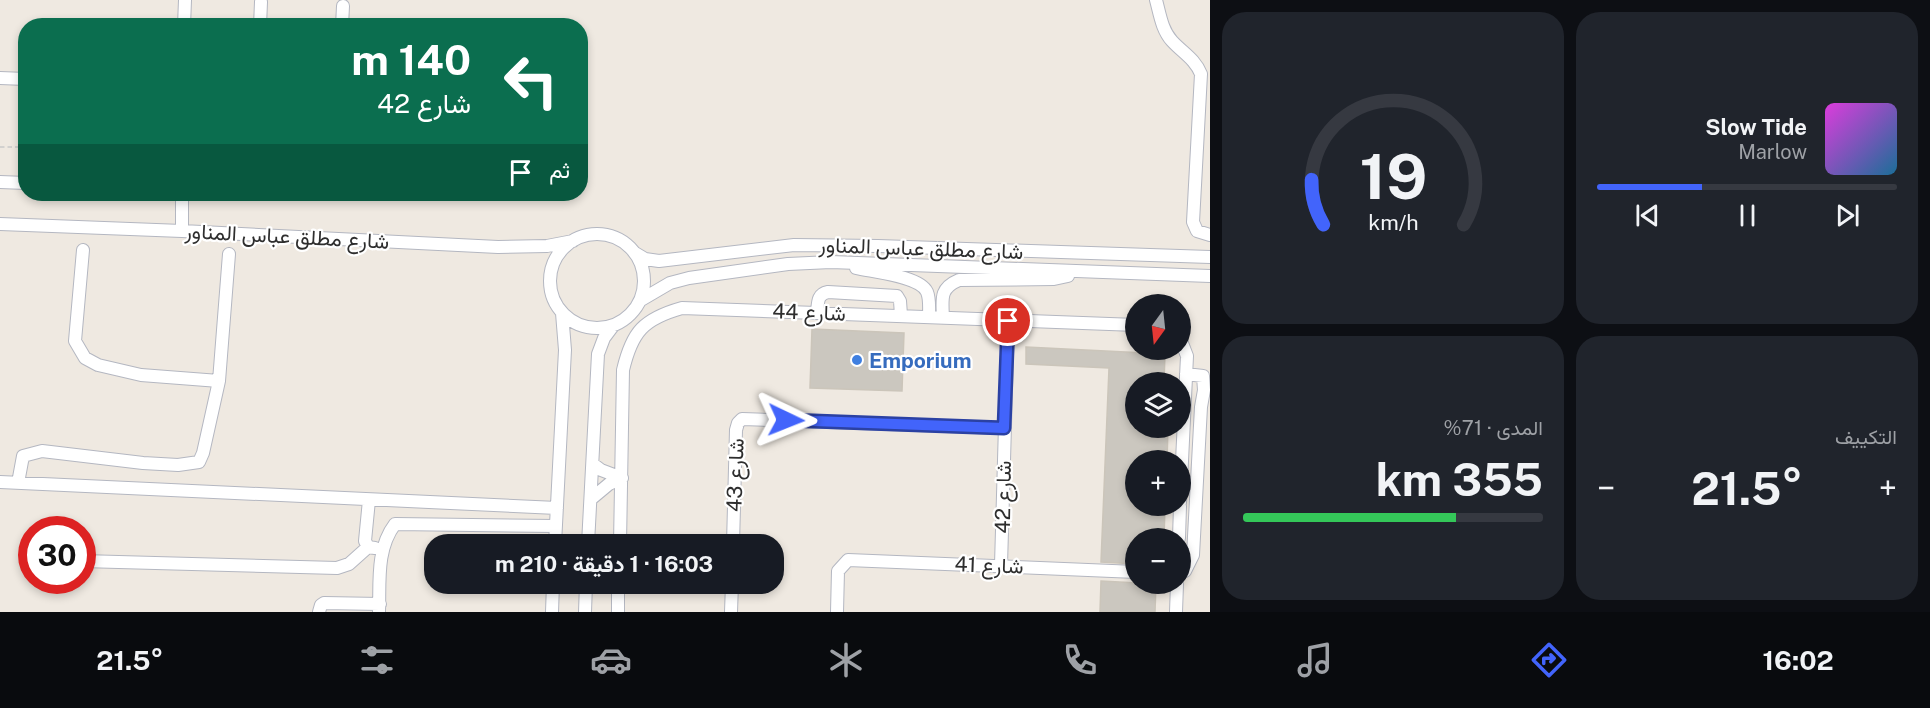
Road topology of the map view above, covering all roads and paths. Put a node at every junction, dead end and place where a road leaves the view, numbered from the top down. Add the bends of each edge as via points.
1 (185, 0) edge
2 (1156, 0) edge
3 (261, 2) dead end
4 (343, 6) dead end
5 (184, 18) edge
6 (260, 18) edge
7 (342, 18) edge
8 (0, 78) edge
9 (18, 79) edge
10 (1205, 104) edge
11 (0, 147) edge
12 (18, 147) edge
13 (0, 182) edge
14 (18, 183) edge
15 (182, 201) edge
16 (0, 224) edge
17 (182, 231) junction
18 (1210, 235) edge
19 (573, 241) junction
20 (83, 250) dead end
21 (229, 254) dead end
22 (635, 254) junction
23 (1210, 257) edge
24 (831, 262) junction
25 (1095, 272) junction
26 (1210, 276) edge
27 (641, 300) junction
28 (562, 313) junction
29 (817, 313) junction
30 (901, 315) junction
31 (928, 316) junction
32 (943, 317) junction
33 (1008, 321) junction
34 (1125, 325) edge
35 (613, 326) junction
36 (1191, 374) edge
37 (1207, 374) edge
38 (219, 381) junction
39 (1004, 428) junction
40 (592, 464) junction
41 (622, 478) junction
42 (0, 482) edge
43 (18, 483) junction
44 (591, 499) junction
45 (369, 500) junction
46 (557, 508) junction
47 (555, 526) junction
48 (555, 534) edge
49 (589, 534) edge
50 (620, 534) edge
51 (733, 534) edge
52 (368, 547) junction
53 (382, 549) junction
54 (96, 561) edge
55 (1191, 563) edge
56 (1001, 565) junction
57 (1125, 571) edge
58 (553, 594) edge
59 (586, 594) edge
60 (618, 594) edge
61 (732, 594) edge
62 (1177, 594) edge
63 (355, 608) edge
64 (380, 608) edge
65 (319, 612) edge
66 (552, 612) edge
67 (585, 612) edge
68 (618, 612) edge
69 (731, 612) edge
70 (837, 612) edge
71 (1176, 612) edge

1 - 5 street
2 - 10 street via 1166,34 1198,67
3 - 6 street
4 - 7 street
8 - 9 street
10 - 18 street via 1193,222 1197,231
11 - 12 path
13 - 14 street
15 - 17 street
16 - 17 street, شارع مطلق عباس المناور
17 - 19 street, شارع مطلق عباس المناور via 498,247
19 - 22 street via 583,236 606,235 627,245
19 - 28 street via 562,249 550,274 550,288
20 - 38 street via 75,341 85,358 141,375
21 - 38 street
22 - 23 street, شارع مطلق عباس المناور via 659,261 794,245
22 - 27 street via 644,276
24 - 25 street, شارع مطلق عباس المناور
24 - 27 street, شارع مطلق عباس المناور via 689,278 670,283
24 - 31 street via 922,284 927,292
25 - 26 street, شارع مطلق عباس المناور
25 - 32 street via 1054,279 959,280 949,284 944,292
27 - 35 street via 629,316
28 - 35 street via 585,327
28 - 46 street via 565,350
29 - 30 street, شارع 44
29 - 30 street via 819,297 828,292 897,296
29 - 41 street, شارع 44 via 682,308 660,315 641,328 628,347 623,370
30 - 31 street, شارع 44
31 - 32 street, شارع 44
32 - 33 street, شارع 44
33 - 34 street, شارع 44
33 - 39 street, شارع 42
35 - 40 street via 598,354
36 - 37 street
37 - 55 street via 1201,407
38 - 43 street via 199,462 143,463 42,451 23,456
39 - 51 street, شارع 43 via 742,418 736,430
39 - 56 street, شارع 42
40 - 41 street
40 - 44 street
41 - 44 street
41 - 50 street, شارع 44
42 - 43 street
43 - 45 street
44 - 49 street
45 - 46 street
45 - 52 street via 365,542
46 - 47 street
47 - 48 street
47 - 53 street via 395,524
52 - 53 street
52 - 54 street via 349,564 338,568
53 - 64 street
56 - 57 street, شارع 41
56 - 70 street, شارع 41 via 848,560 838,571
58 - 66 street
59 - 67 street
60 - 68 street
61 - 69 street
62 - 71 street
63 - 64 street
63 - 65 street via 324,603

